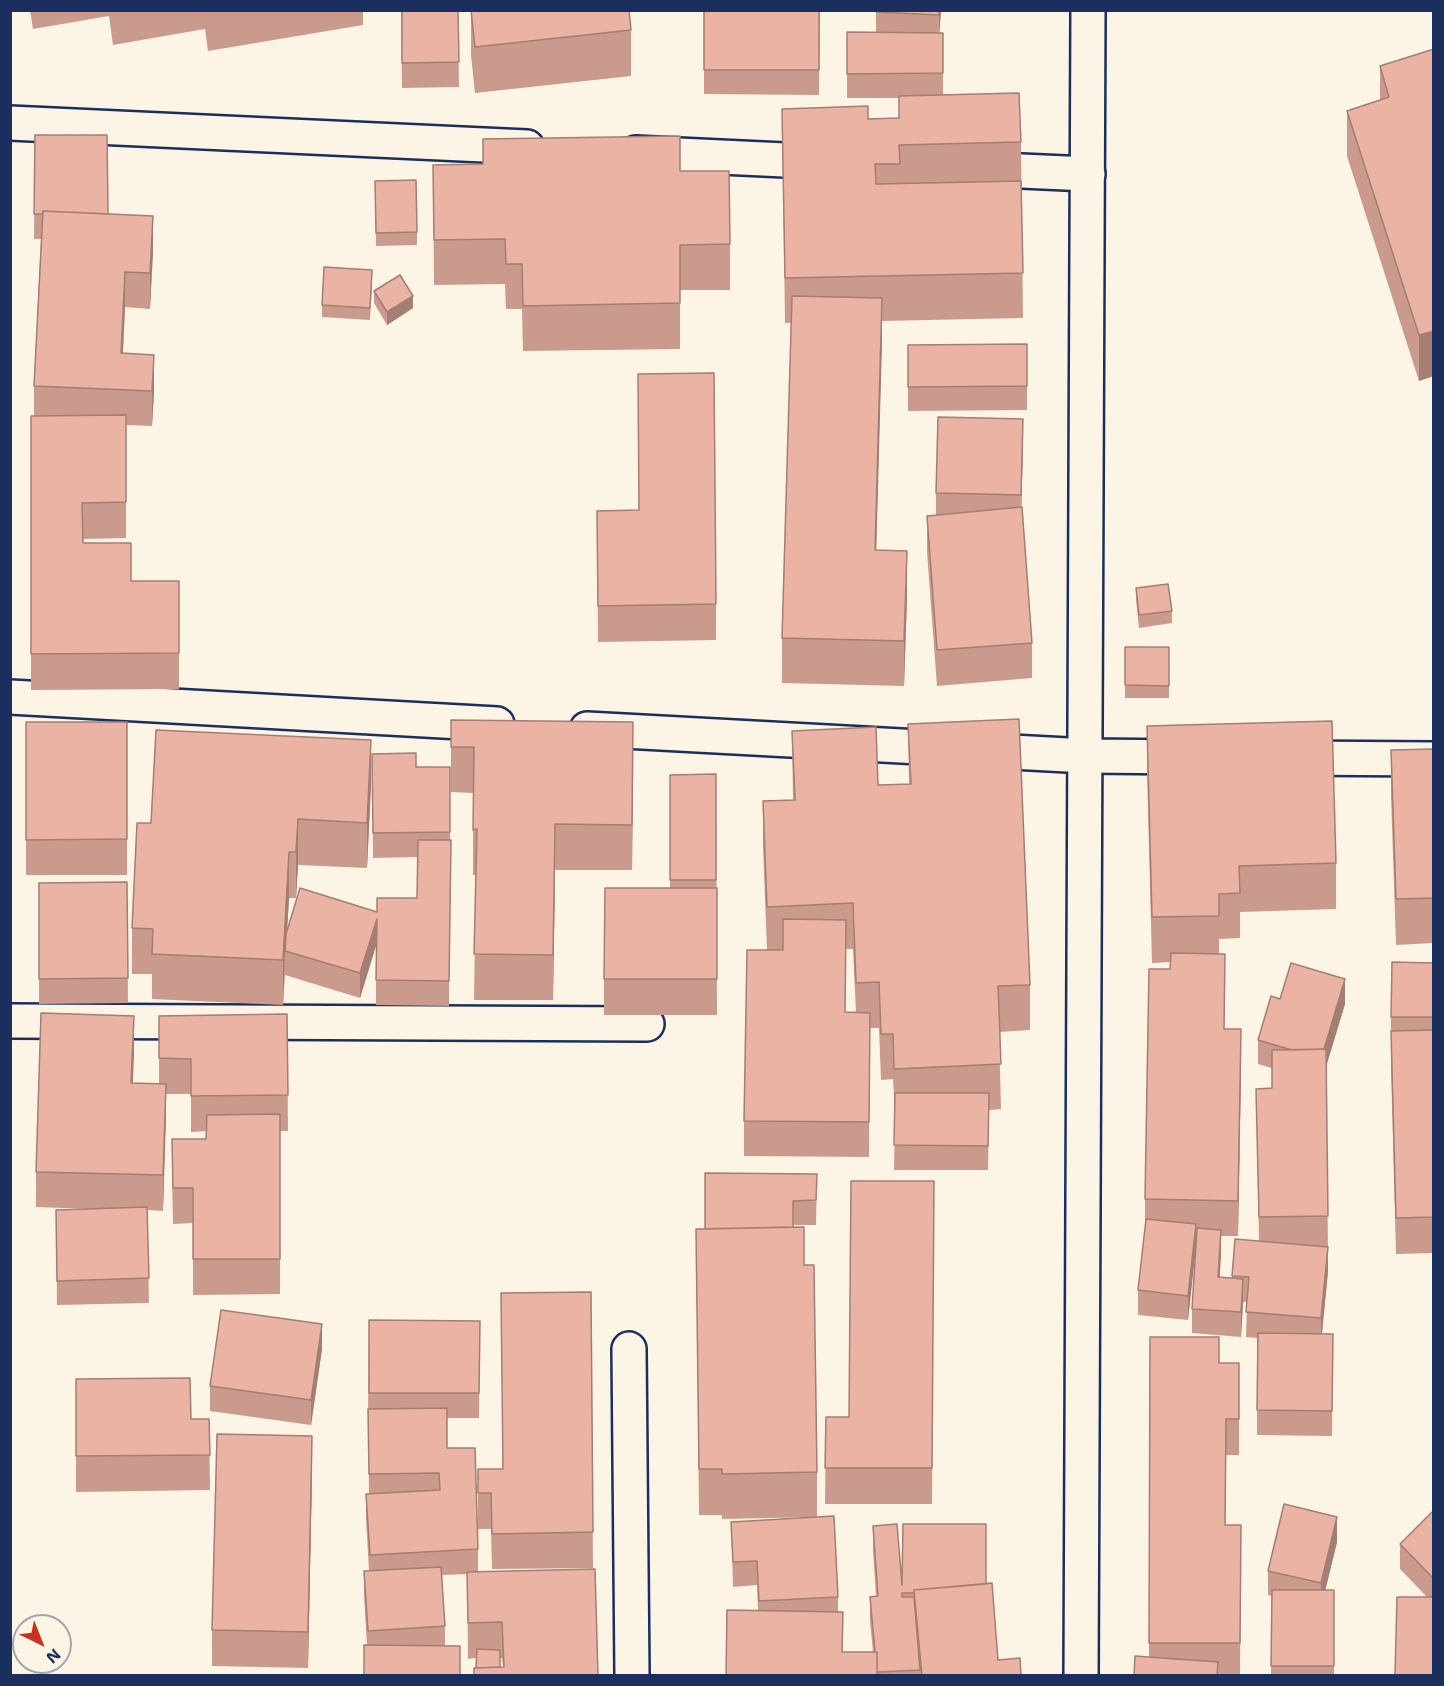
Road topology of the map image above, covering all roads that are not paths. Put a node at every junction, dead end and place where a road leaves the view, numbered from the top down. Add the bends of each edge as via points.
1 (1088, 10) edge
2 (10, 123) edge
3 (561, 149) edge
4 (609, 151) edge
5 (860, 163) edge
6 (944, 167) edge
7 (1088, 174) junction
8 (10, 697) edge
9 (525, 725) edge
10 (560, 727) edge
11 (1086, 756) junction
12 (1218, 757) edge
13 (1254, 757) edge
14 (1434, 759) edge
15 (10, 1021) edge
16 (647, 1024) dead end
17 (629, 1349) dead end
18 (632, 1676) edge
19 (1081, 1676) edge

1 - 7 street
2 - 3 street
4 - 5 street
6 - 7 street
7 - 11 street
8 - 9 street
10 - 11 street
11 - 12 street
11 - 19 street
13 - 14 street
15 - 16 street
17 - 18 street

